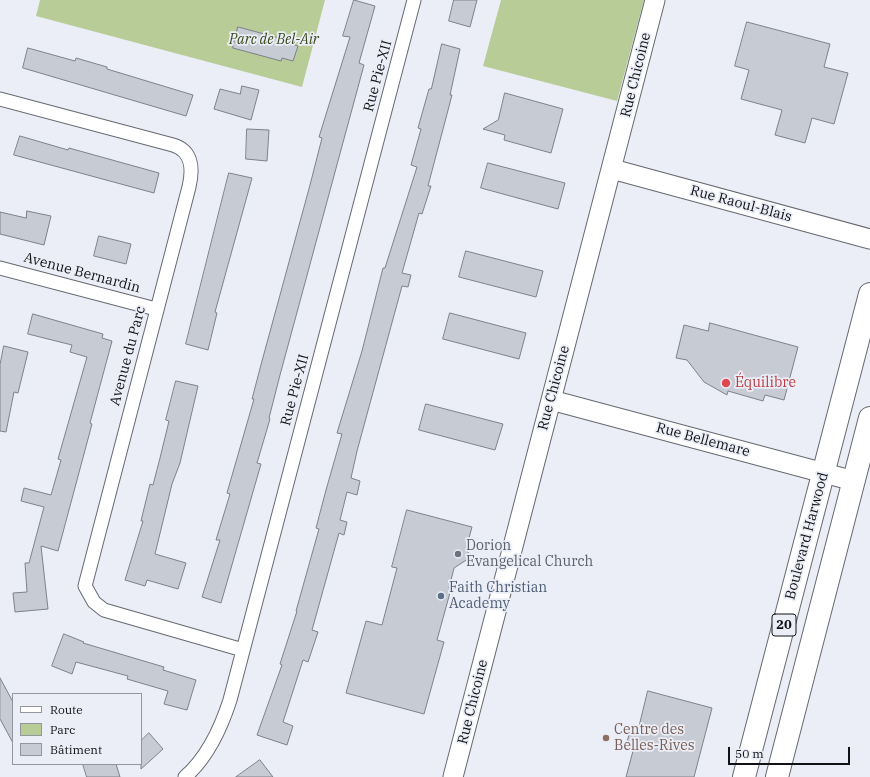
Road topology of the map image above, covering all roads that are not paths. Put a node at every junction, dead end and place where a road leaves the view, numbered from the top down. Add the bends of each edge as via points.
1 (414, 0) edge
2 (655, 0) edge
3 (0, 99) edge
4 (612, 169) junction
5 (870, 239) edge
6 (0, 268) edge
7 (870, 294) edge
8 (156, 309) junction
9 (552, 400) junction
10 (870, 418) edge
11 (824, 472) junction
12 (854, 481) junction
13 (243, 650) junction
14 (188, 776) edge
15 (453, 777) edge
16 (744, 777) edge
17 (777, 777) edge

1 - 13 street, Rue Pie-XII
2 - 4 street, Rue Chicoine
3 - 8 street, Avenue du Parc via 173,144 185,152 192,166 191,179
4 - 5 street, Rue Raoul-Blais
4 - 9 street, Rue Chicoine
6 - 8 street, Avenue Bernardin
7 - 11 highway, Boulevard Harwood / 20
8 - 13 street, Avenue du Parc via 85,586 94,602 104,610
9 - 11 street, Rue Bellemare
9 - 15 street, Rue Chicoine
10 - 12 highway, 20
11 - 12 street, Rue Bellemare
11 - 16 highway, Boulevard Harwood / 20
12 - 17 highway, 20
13 - 14 street, Rue Pie-XII via 221,726 210,747

